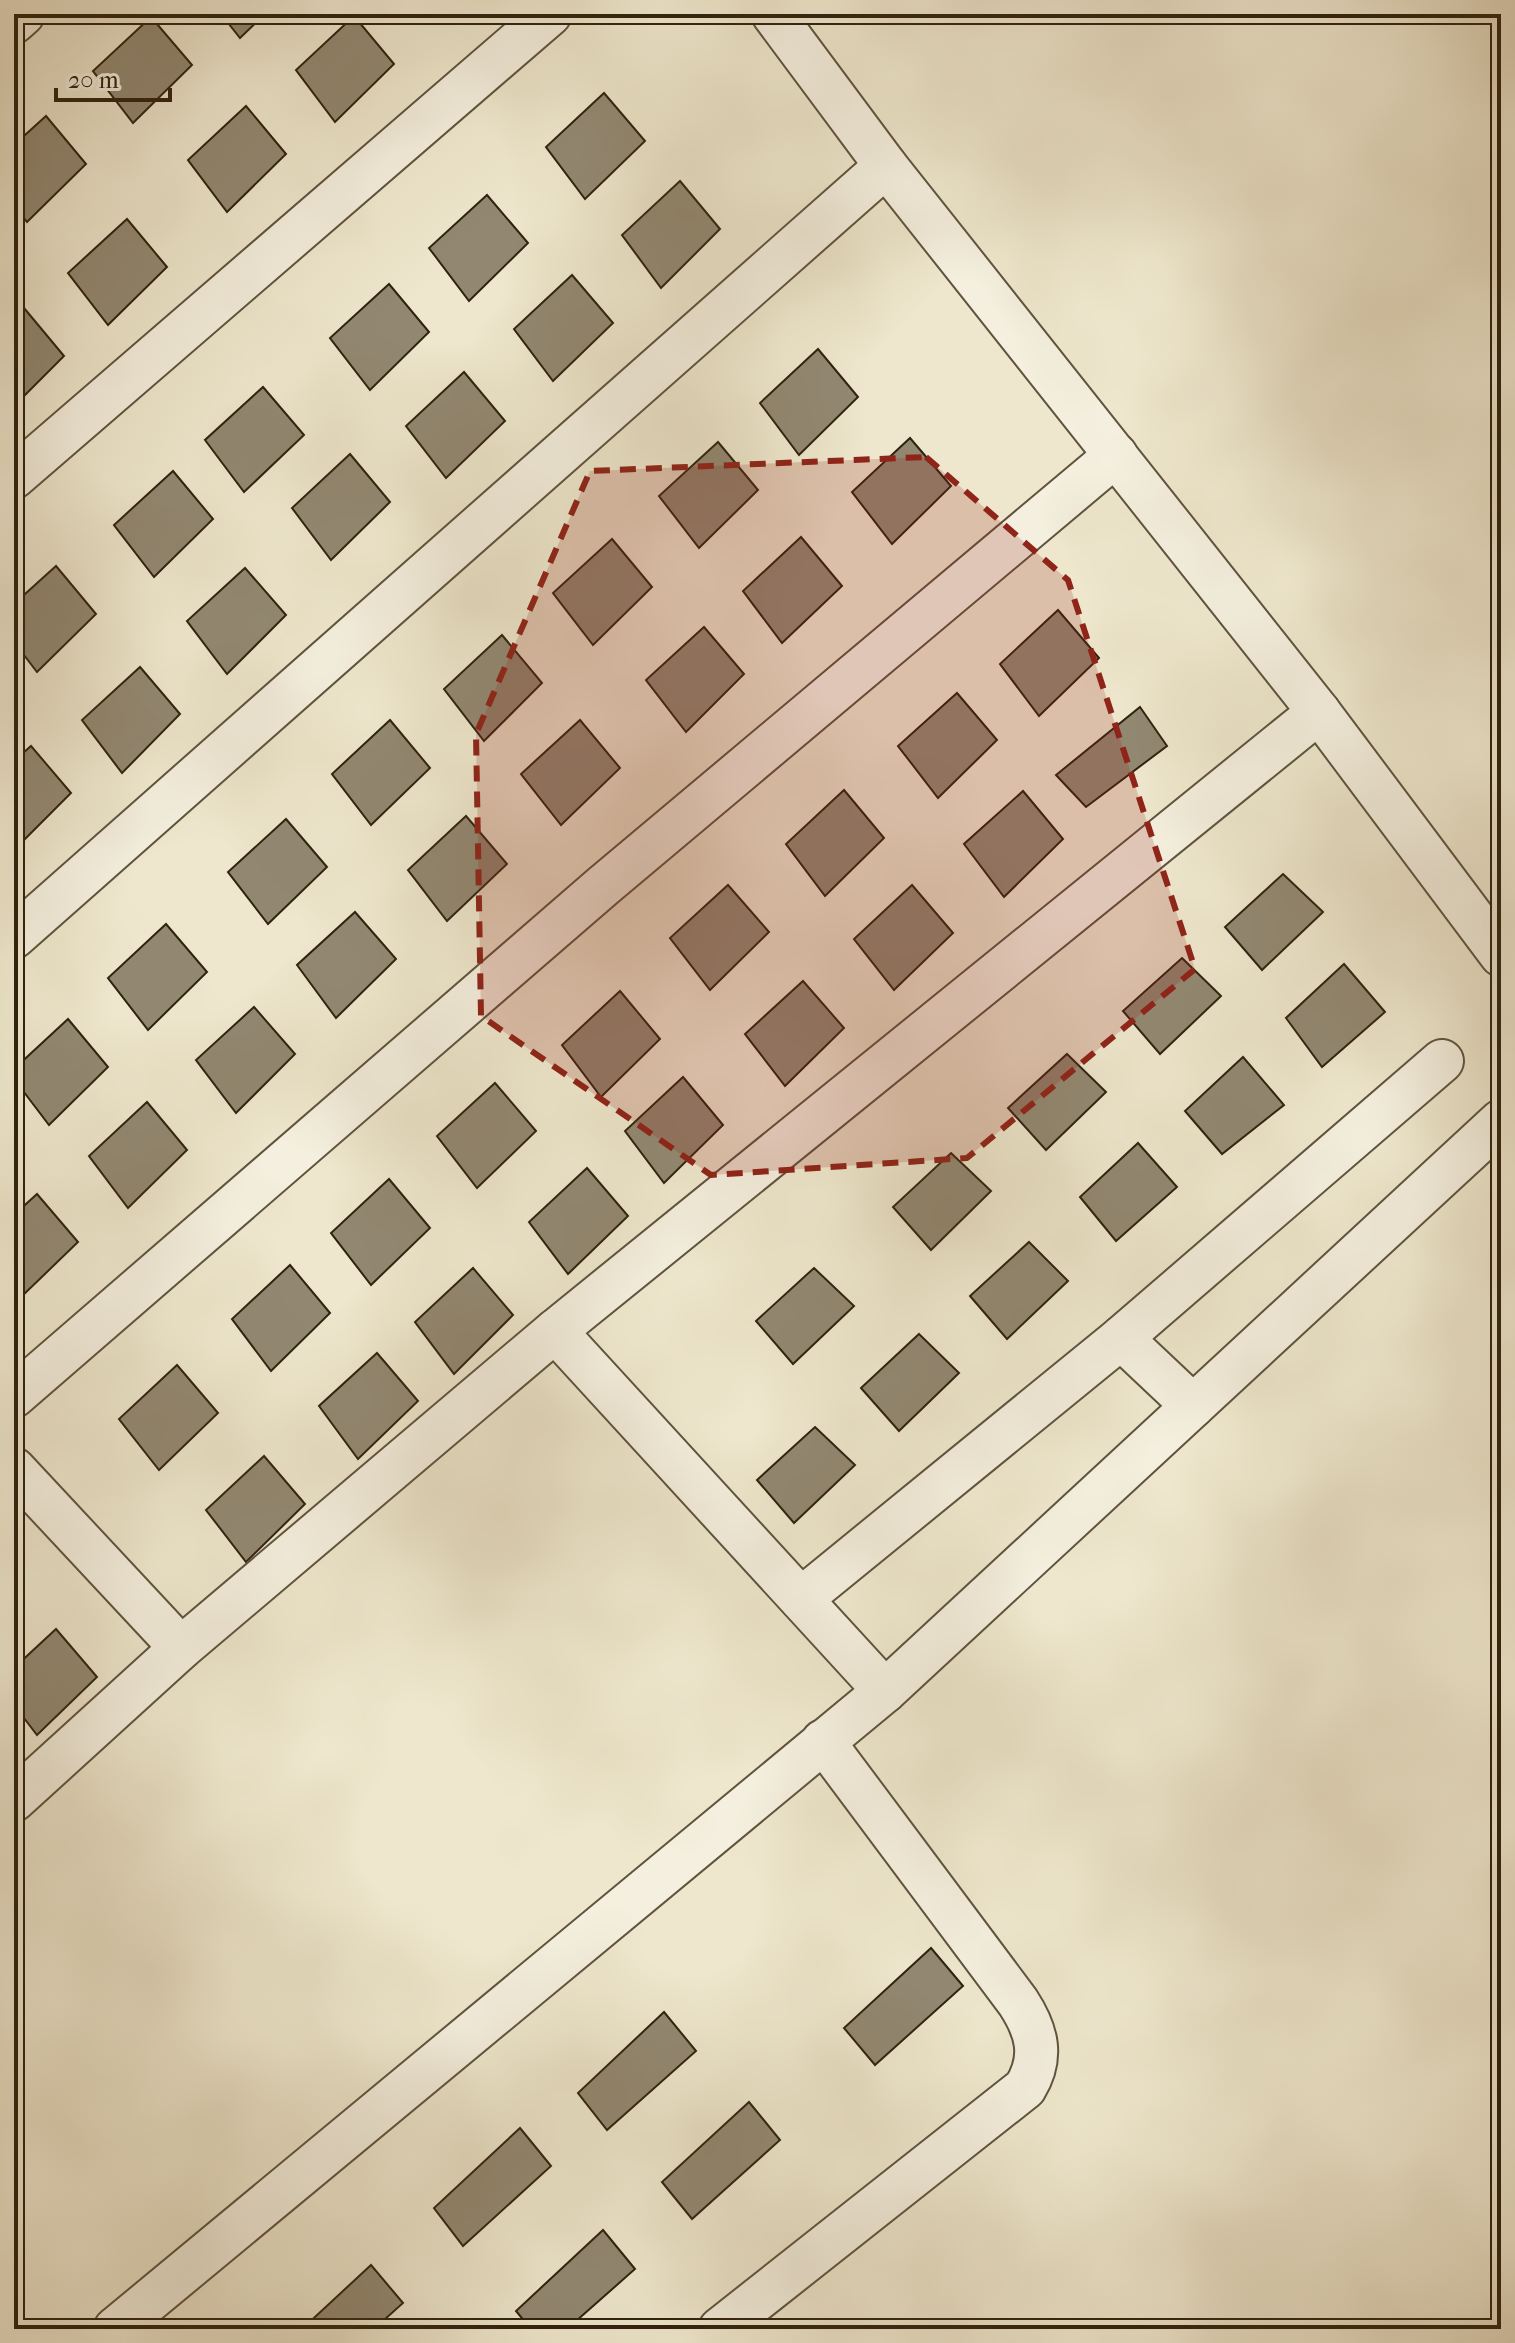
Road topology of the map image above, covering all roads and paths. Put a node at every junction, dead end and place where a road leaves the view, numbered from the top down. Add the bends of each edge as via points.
1 (23, 14) edge
2 (550, 14) edge
3 (773, 14) edge
4 (14, 22) edge
5 (886, 166) junction
6 (1116, 455) junction
7 (14, 477) edge
8 (1319, 712) junction
9 (14, 937) edge
10 (1501, 955) edge
11 (1442, 1061) dead end
12 (1501, 1121) edge
13 (555, 1331) junction
14 (1121, 1338) junction
15 (14, 1396) edge
16 (1193, 1406) junction
17 (14, 1469) edge
18 (801, 1599) junction
19 (181, 1648) junction
20 (885, 1691) junction
21 (823, 1741) junction
22 (14, 1800) edge
23 (115, 2329) edge
24 (720, 2329) edge

1 - 4 street
2 - 7 street
3 - 5 street
5 - 6 street
5 - 9 street
6 - 8 street
6 - 15 street via 603,886
8 - 10 street
8 - 13 street
11 - 14 street
12 - 16 street
13 - 18 street
13 - 19 street
14 - 16 street
14 - 18 street
16 - 20 street
17 - 19 street
18 - 20 street
19 - 22 street
20 - 21 street
21 - 23 street
21 - 24 street via 1018,2002 1030,2021 1038,2055 1025,2088

